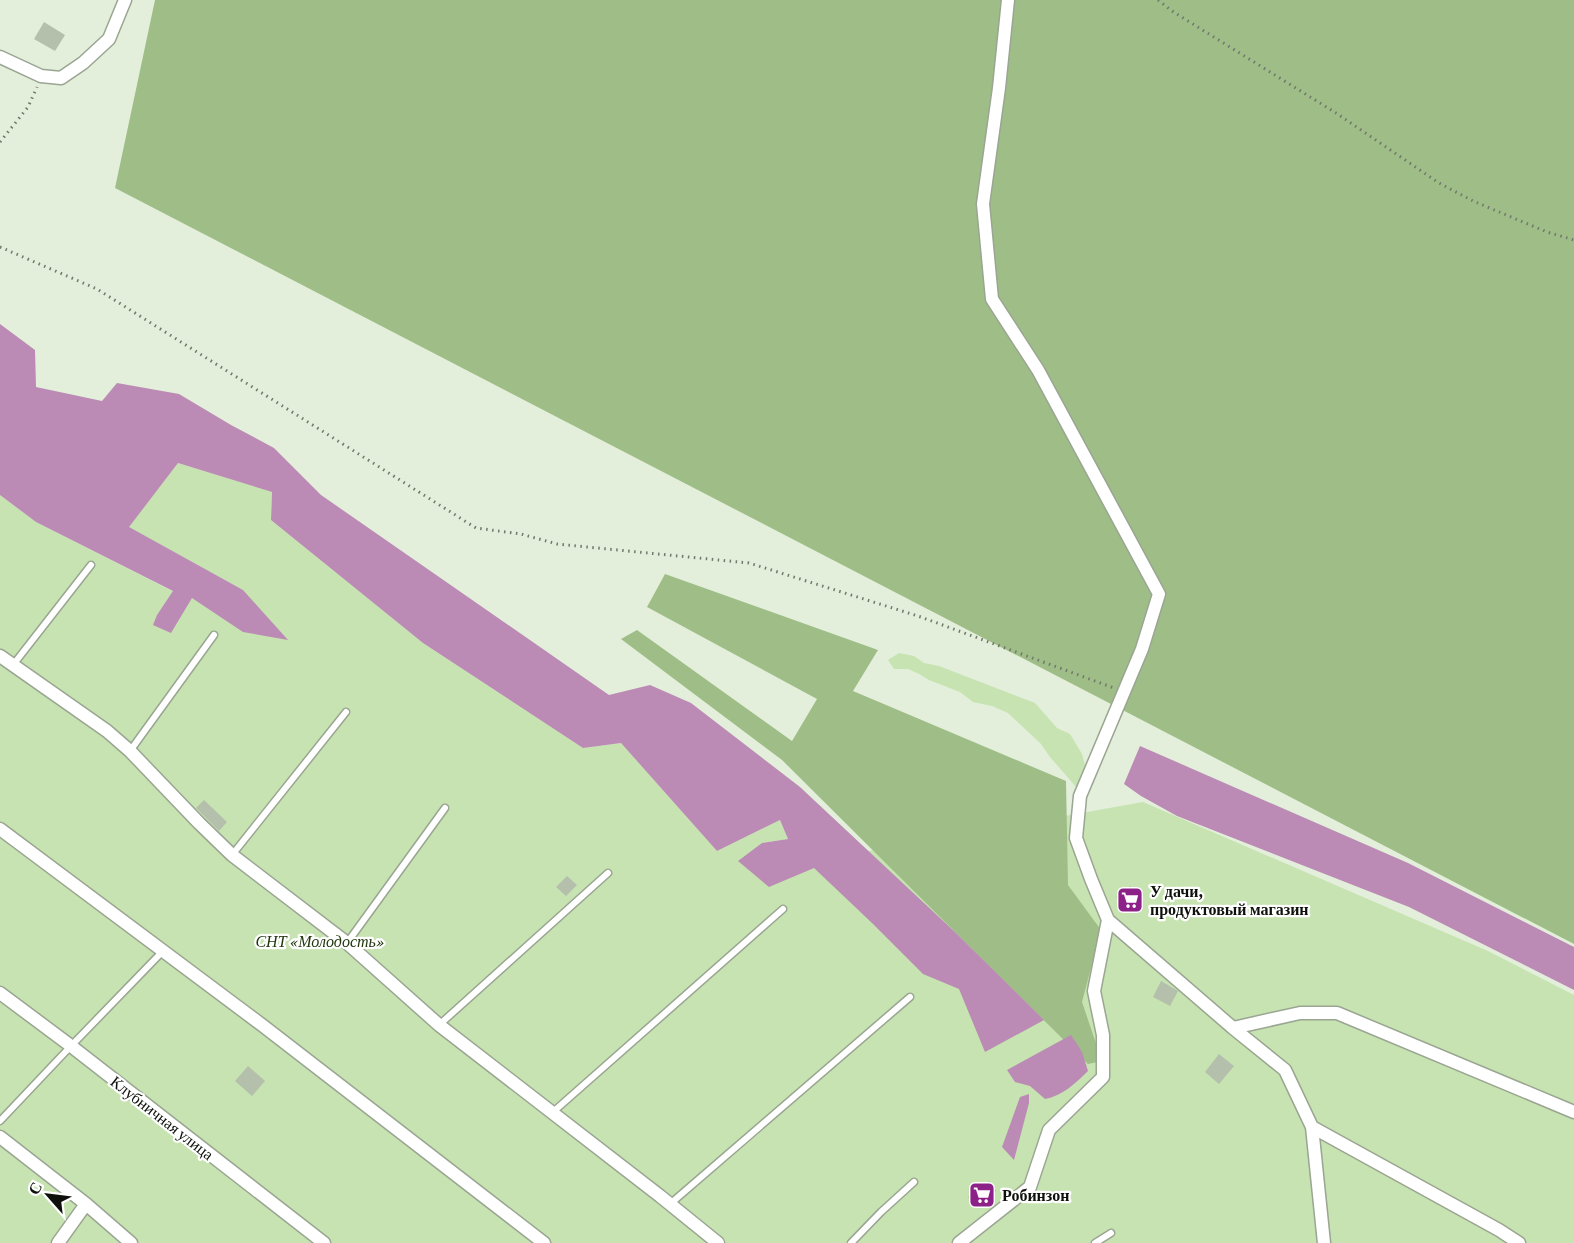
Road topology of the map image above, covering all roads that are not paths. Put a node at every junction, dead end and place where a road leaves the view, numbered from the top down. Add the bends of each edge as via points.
1 (125, 0) edge
2 (1008, 0) edge
3 (0, 57) edge
4 (91, 565) dead end
5 (214, 635) dead end
6 (0, 656) edge
7 (12, 665) junction
8 (346, 712) dead end
9 (130, 751) junction
10 (446, 808) dead end
11 (0, 829) edge
12 (232, 855) junction
13 (608, 873) dead end
14 (783, 909) dead end
15 (1108, 920) junction
16 (347, 943) junction
17 (163, 951) junction
18 (0, 993) edge
19 (910, 997) dead end
20 (439, 1025) junction
21 (1233, 1028) junction
22 (71, 1046) junction
23 (553, 1112) junction
24 (1574, 1112) edge
25 (0, 1121) edge
26 (1312, 1127) junction
27 (0, 1137) edge
28 (914, 1182) dead end
29 (86, 1204) junction
30 (670, 1204) junction
31 (1111, 1233) dead end
32 (58, 1243) edge
33 (130, 1243) edge
34 (324, 1243) edge
35 (544, 1243) edge
36 (718, 1243) edge
37 (851, 1243) edge
38 (958, 1243) edge
39 (1095, 1243) edge
40 (1324, 1243) edge
41 (1519, 1243) edge

1 - 3 street via 109,39 61,78 41,76
2 - 15 street via 983,204 992,299 1038,370 1159,594 1142,649 1080,796 1076,838
4 - 7 lane
5 - 9 lane
6 - 7 street
7 - 9 street
8 - 12 lane
9 - 12 street
10 - 16 lane
11 - 17 street
12 - 16 street
13 - 20 lane
14 - 23 lane
15 - 21 street
15 - 38 street via 1094,991 1103,1035 1103,1077 1049,1130 1029,1187
16 - 20 street
17 - 22 lane
17 - 35 street
18 - 22 street, Клубничная улица
19 - 30 lane
20 - 23 street
21 - 24 street via 1300,1013 1338,1013
21 - 26 street via 1285,1070
22 - 25 lane
22 - 34 street, Клубничная улица
23 - 30 street
26 - 40 street
26 - 41 street
27 - 29 street
28 - 37 lane
29 - 32 street
29 - 33 street
30 - 36 street
31 - 39 lane

